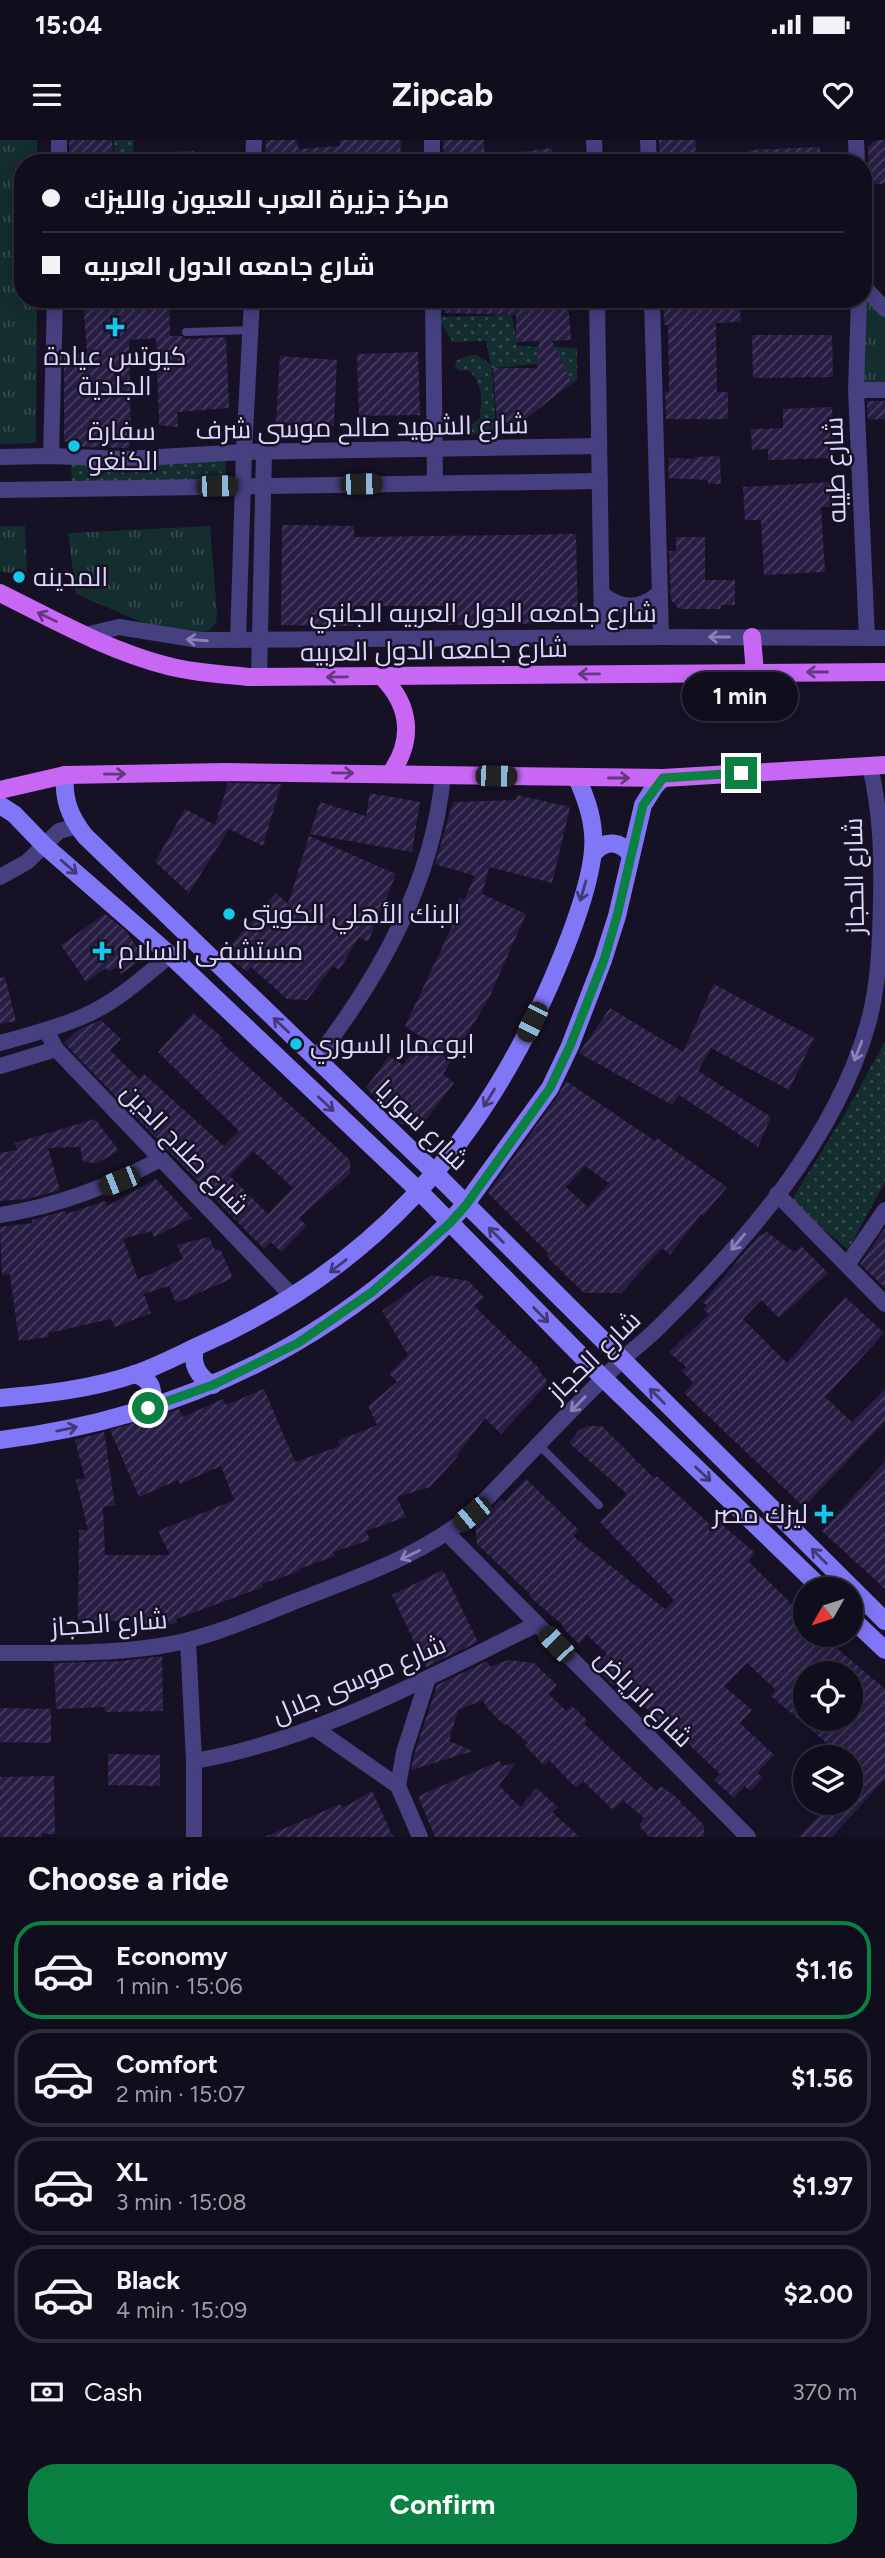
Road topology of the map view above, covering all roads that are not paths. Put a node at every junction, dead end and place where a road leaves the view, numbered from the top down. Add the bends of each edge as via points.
1 (872, 295) edge
2 (55, 308) edge
3 (253, 308) edge
4 (433, 308) edge
5 (597, 308) edge
6 (652, 308) edge
7 (859, 308) edge
8 (885, 309) edge
9 (252, 330) junction
10 (186, 332) dead end
11 (856, 390) junction
12 (885, 390) edge
13 (599, 446) junction
14 (434, 449) junction
15 (244, 452) junction
16 (264, 452) junction
17 (51, 456) junction
18 (0, 457) edge
19 (600, 481) junction
20 (435, 483) junction
21 (243, 486) junction
22 (262, 486) junction
23 (0, 490) edge
24 (0, 593) edge
25 (602, 594) junction
26 (658, 594) junction
27 (85, 635) junction
28 (752, 636) junction
29 (602, 637) junction
30 (661, 637) junction
31 (867, 638) junction
32 (885, 638) edge
33 (261, 639) junction
34 (238, 640) junction
35 (885, 672) edge
36 (755, 673) junction
37 (259, 677) junction
38 (382, 677) junction
39 (877, 765) edge
40 (390, 774) junction
41 (65, 775) junction
42 (443, 775) junction
43 (577, 778) junction
44 (663, 778) junction
45 (0, 790) edge
46 (0, 805) edge
47 (78, 826) junction
48 (45, 846) junction
49 (594, 853) junction
50 (631, 855) junction
51 (0, 877) edge
52 (170, 956) junction
53 (868, 1024) junction
54 (885, 1024) edge
55 (46, 1030) junction
56 (0, 1043) edge
57 (56, 1049) junction
58 (316, 1059) junction
59 (0, 1066) edge
60 (161, 1159) junction
61 (435, 1173) junction
62 (419, 1191) junction
63 (777, 1194) junction
64 (466, 1205) junction
65 (885, 1210) edge
66 (0, 1215) edge
67 (450, 1223) junction
68 (847, 1265) junction
69 (293, 1297) junction
70 (885, 1304) edge
71 (195, 1348) junction
72 (621, 1360) junction
73 (135, 1374) junction
74 (603, 1378) junction
75 (213, 1385) junction
76 (0, 1398) edge
77 (148, 1408) junction
78 (0, 1440) edge
79 (539, 1445) junction
80 (599, 1505) dead end
81 (447, 1533) junction
82 (810, 1577) edge
83 (885, 1621) edge
84 (537, 1624) junction
85 (863, 1629) edge
86 (188, 1641) junction
87 (885, 1650) edge
88 (0, 1653) edge
89 (428, 1678) junction
90 (316, 1728) junction
91 (194, 1761) junction
92 (398, 1786) junction
93 (194, 1837) edge
94 (420, 1837) edge
95 (748, 1837) edge

1 - 8 street
2 - 17 street
3 - 9 street
4 - 14 street
5 - 13 street
6 - 26 street
7 - 11 street, شارع طيبه
9 - 10 lane
9 - 15 street
11 - 12 street
11 - 31 street, شارع طيبه
13 - 14 street, شارع الشهيد صالح موسى شرف
13 - 19 street
14 - 16 street, شارع الشهيد صالح موسى شرف
14 - 20 street
15 - 16 street, شارع الشهيد صالح موسى شرف
15 - 17 street, شارع الشهيد صالح موسى شرف via 125,459
15 - 21 street
16 - 22 street
17 - 18 street, شارع الشهيد صالح موسى شرف
19 - 20 street
19 - 25 street
20 - 22 street
21 - 22 street
21 - 23 street
21 - 34 street
22 - 33 street
27 -> 24 main road, شارع جامعه الدول العربيه
25 - 26 street via 630,606
25 - 29 street
26 - 30 street
34 -> 27 street, شارع جامعه الدول العربيه الجانبي via 199,640 119,627
27 - 37 main road, شارع جامعه الدول العربيه via 169,666
28 -> 30 street, شارع جامعه الدول العربيه الجانبي
28 - 31 street, شارع جامعه الدول العربيه الجانبي
28 - 36 main road
29 - 30 street, شارع جامعه الدول العربيه الجانبي
29 - 33 street, شارع جامعه الدول العربيه الجانبي
31 - 32 street, شارع جامعه الدول العربيه الجانبي
33 - 34 street, شارع جامعه الدول العربيه الجانبي
33 - 37 street
35 -> 36 main road, شارع جامعه الدول العربيه
36 -> 38 main road, شارع جامعه الدول العربيه
38 -> 37 main road, شارع جامعه الدول العربيه
38 - 40 main road via 399,698 407,724 403,751
39 - 44 main road
39 - 53 street, شارع الحجاز via 882,840 878,971
41 -> 40 main road
40 - 42 main road
41 - 45 main road
41 - 47 street, شارع سوريا via 66,802
42 - 43 main road
42 - 58 street via 430,847 410,905 377,972
43 -> 44 main road
43 - 49 street via 591,816
44 - 50 street via 643,805
46 - 48 street, شارع سوريا
47 - 48 street via 59,831
58 -> 47 street, شارع سوريا
48 - 51 street
48 -> 52 street, شارع سوريا
49 - 50 street via 613,843 624,846
49 -> 61 street via 571,930 541,1004 482,1109
50 - 64 street via 604,960 570,1046 550,1088
52 - 55 street via 131,989 87,1015
52 -> 62 street, شارع سوريا
53 - 54 street
53 -> 63 street, شارع الحجاز via 820,1130
55 - 56 street
55 - 57 street, شارع صلاح الدين
57 - 59 street
57 - 60 street, شارع صلاح الدين
58 - 61 street, شارع سوريا
60 - 66 street via 75,1198
60 - 69 street, شارع صلاح الدين
61 - 62 street
61 - 64 street, شارع سوريا
62 - 67 street, شارع سوريا
62 -> 69 street via 359,1250
63 - 68 street
63 -> 72 street, شارع الحجاز via 702,1283
64 - 67 street
72 -> 64 street, شارع سوريا
65 - 68 street
67 -> 74 street, شارع سوريا
67 - 75 street via 372,1292 325,1325
68 - 70 street
69 - 71 street
71 - 73 street
71 - 75 street via 196,1370
72 - 74 street, شارع الحجاز
83 -> 72 street, شارع سوريا
73 - 76 street via 61,1391
73 - 77 street via 150,1385 153,1397
74 -> 79 street, شارع الحجاز
74 -> 82 street, شارع سوريا
75 - 77 street
78 -> 77 street
79 - 80 lane
79 - 81 street, شارع الحجاز via 472,1514
81 - 84 street, شارع الرياض
81 -> 86 street, شارع الحجاز via 407,1557
84 - 89 street, شارع موسى جلال
84 - 95 street, شارع الرياض
85 - 87 street
86 - 88 street, شارع الحجاز via 157,1647
86 - 91 street
89 - 90 street, شارع موسى جلال
89 - 92 street
90 - 91 street, شارع موسى جلال via 257,1748
90 - 92 street
91 - 93 street
92 - 94 street

